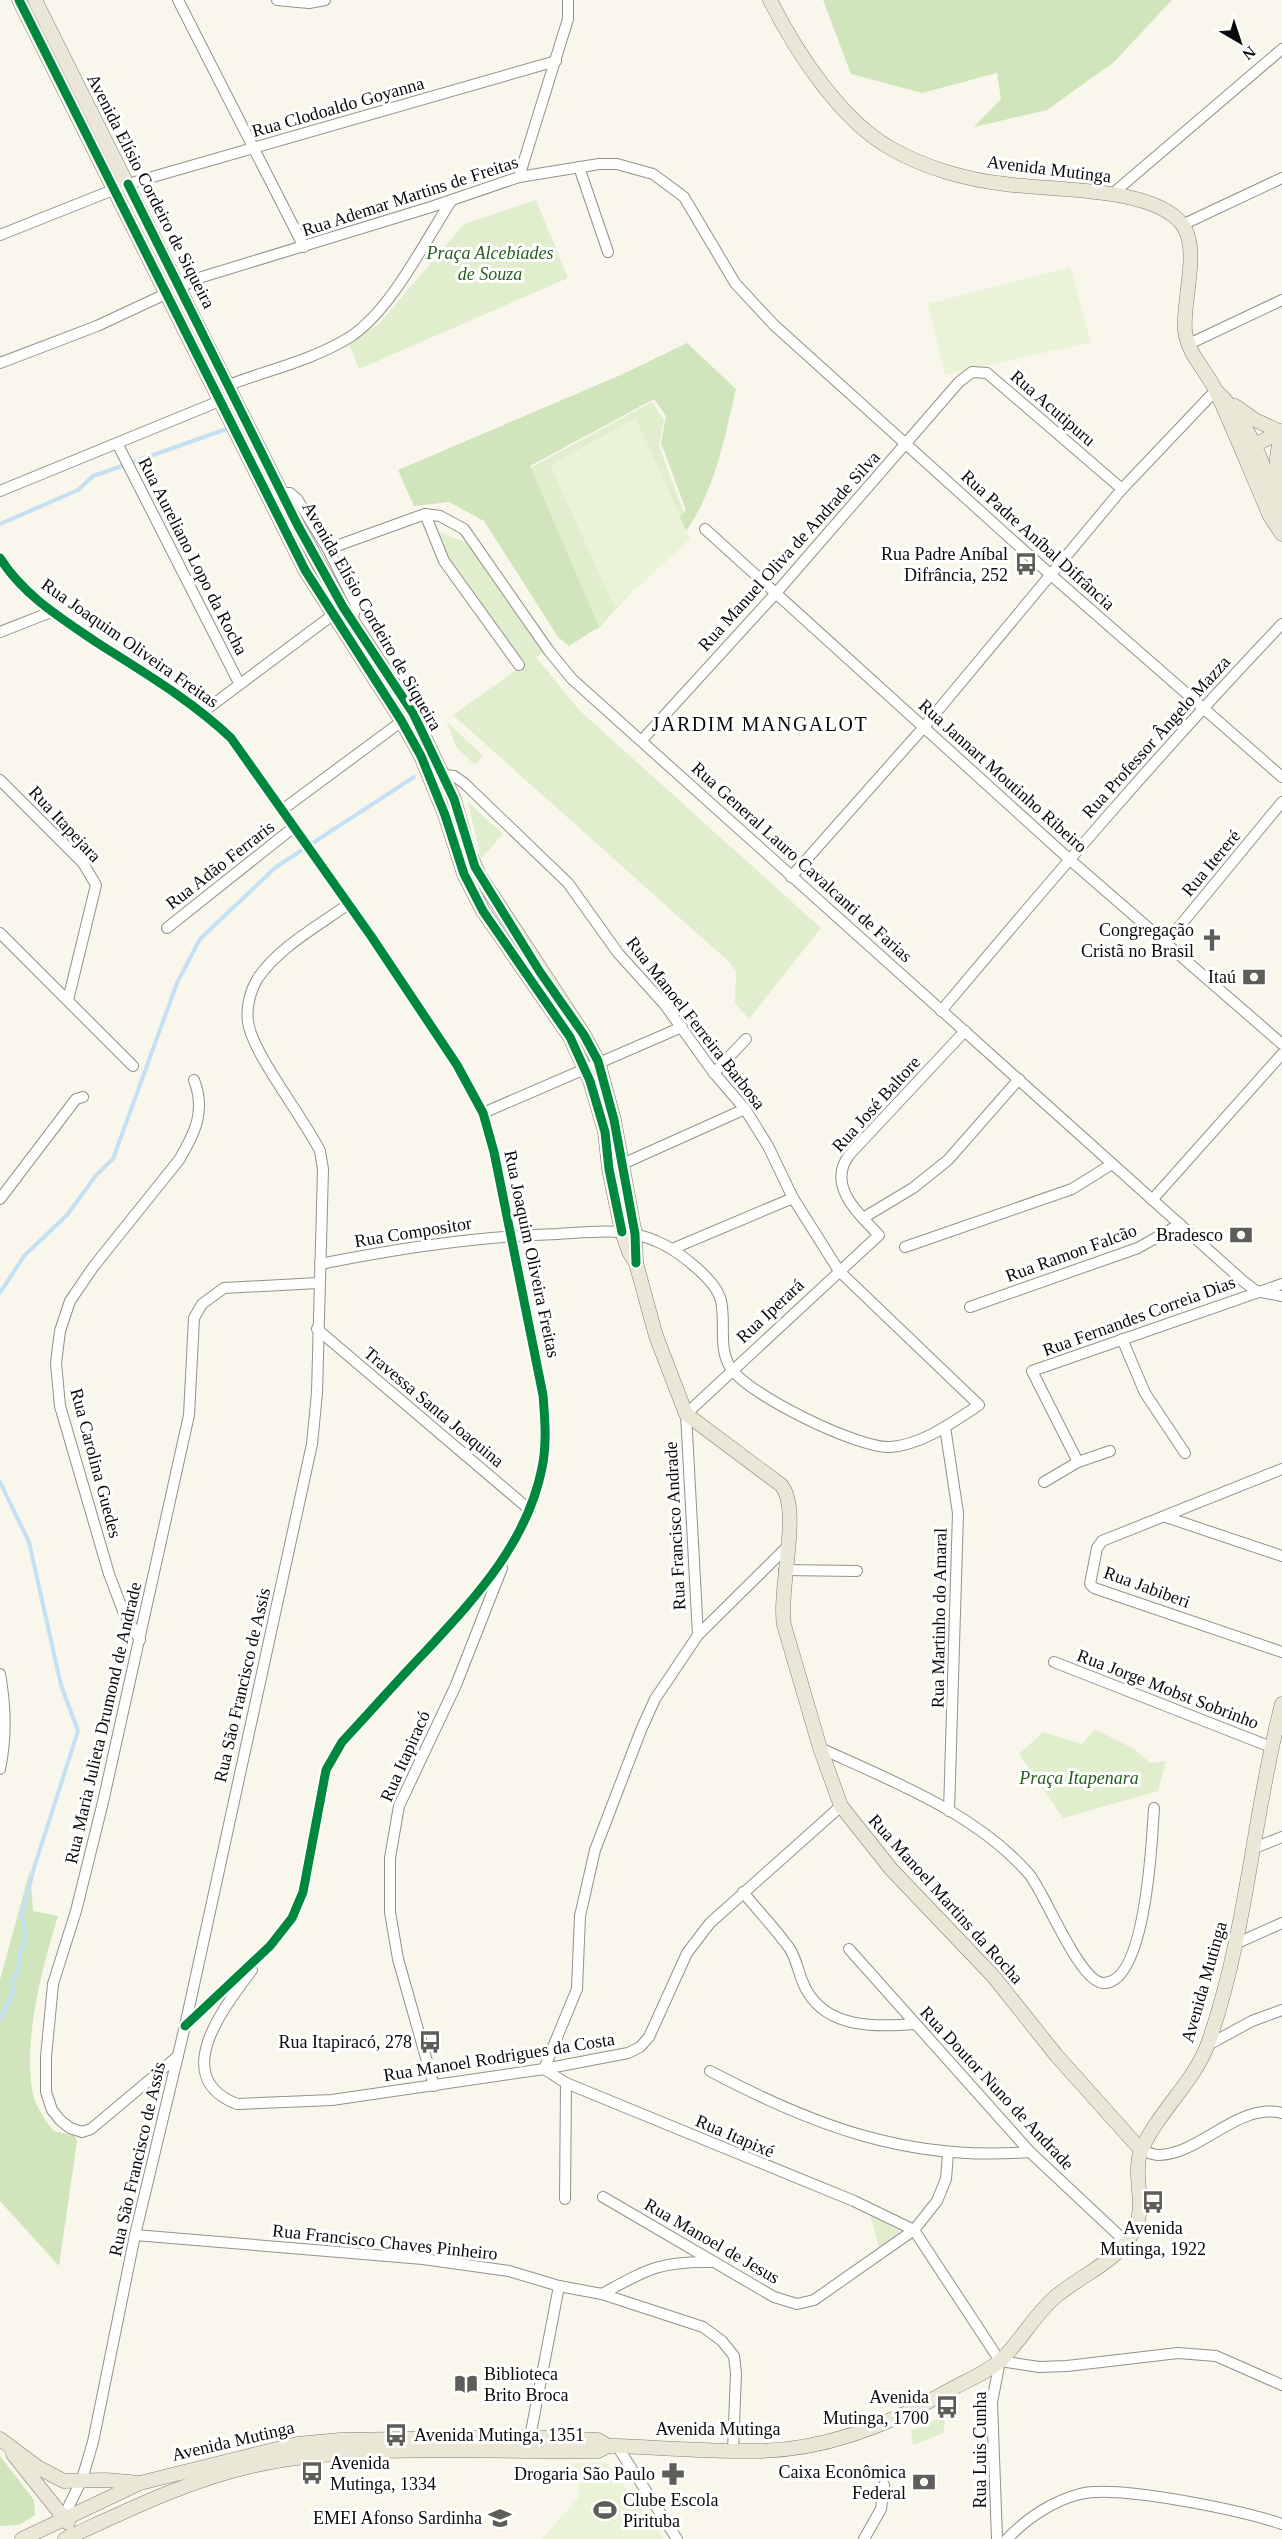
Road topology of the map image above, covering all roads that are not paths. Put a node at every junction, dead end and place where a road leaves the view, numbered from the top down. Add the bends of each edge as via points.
1 (19, 0) edge
2 (35, 0) edge
3 (178, 0) edge
4 (277, 0) edge
5 (325, 0) edge
6 (568, 0) edge
7 (770, 0) edge
8 (308, 1) edge
9 (1281, 51) edge
10 (556, 61) junction
11 (254, 148) junction
12 (579, 167) junction
13 (519, 177) junction
14 (1282, 178) edge
15 (128, 184) junction
16 (115, 189) junction
17 (1111, 195) junction
18 (451, 201) junction
19 (431, 207) junction
20 (435, 225) junction
21 (1182, 225) junction
22 (0, 235) edge
23 (304, 247) junction
24 (608, 252) dead end
25 (173, 289) junction
26 (1282, 300) edge
27 (774, 325) joint
28 (1189, 345) junction
29 (0, 363) edge
30 (959, 382) joint
31 (1216, 390) junction
32 (225, 393) junction
33 (1231, 404) junction
34 (1281, 431) edge
35 (906, 444) junction
36 (120, 449) junction
37 (1248, 449) junction
38 (1122, 489) junction
39 (0, 492) edge
40 (281, 493) junction
41 (1278, 512) junction
42 (425, 514) junction
43 (705, 529) dead end
44 (1282, 535) edge
45 (328, 549) junction
46 (0, 558) edge
47 (1051, 575) junction
48 (776, 593) junction
49 (338, 611) junction
50 (51, 612) junction
51 (352, 622) junction
52 (1282, 624) edge
53 (0, 632) edge
54 (519, 665) dead end
55 (239, 683) junction
56 (1203, 707) junction
57 (203, 712) junction
58 (407, 716) junction
59 (924, 727) junction
60 (642, 740) junction
61 (436, 774) junction
62 (1282, 777) edge
63 (0, 780) edge
64 (1282, 802) edge
65 (282, 810) junction
66 (294, 827) junction
67 (1069, 859) junction
68 (791, 877) junction
69 (347, 905) junction
70 (167, 928) dead end
71 (0, 933) edge
72 (1165, 944) junction
73 (68, 1000) junction
74 (941, 1011) junction
75 (682, 1027) junction
76 (965, 1031) junction
77 (746, 1039) dead end
78 (1282, 1044) edge
79 (1282, 1054) edge
80 (598, 1061) junction
81 (133, 1066) dead end
82 (584, 1067) junction
83 (714, 1073) junction
84 (1019, 1079) junction
85 (194, 1080) dead end
86 (83, 1097) dead end
87 (745, 1109) junction
88 (483, 1113) junction
89 (1112, 1164) junction
90 (615, 1167) junction
91 (0, 1198) edge
92 (793, 1198) junction
93 (1152, 1200) junction
94 (863, 1218) junction
95 (1180, 1224) junction
96 (628, 1233) junction
97 (512, 1235) junction
98 (879, 1235) joint
99 (905, 1247) dead end
100 (672, 1249) junction
101 (320, 1264) junction
102 (839, 1271) junction
103 (318, 1283) junction
104 (1282, 1284) edge
105 (1256, 1291) junction
106 (1282, 1296) edge
107 (970, 1307) dead end
108 (317, 1329) junction
109 (1122, 1339) junction
110 (731, 1370) junction
111 (686, 1414) junction
112 (945, 1426) junction
113 (1110, 1450) dead end
114 (1185, 1453) dead end
115 (1078, 1462) junction
116 (1282, 1469) edge
117 (1044, 1482) dead end
118 (530, 1510) junction
119 (1166, 1517) junction
120 (788, 1546) junction
121 (508, 1554) junction
122 (1282, 1556) edge
123 (784, 1570) junction
124 (857, 1571) dead end
125 (698, 1635) junction
126 (140, 1640) junction
127 (1282, 1652) edge
128 (1054, 1662) dead end
129 (0, 1674) edge
130 (1282, 1704) edge
131 (1271, 1747) junction
132 (820, 1748) junction
133 (0, 1769) edge
134 (841, 1806) junction
135 (1154, 1808) dead end
136 (949, 1811) junction
137 (1282, 1837) edge
138 (1252, 1849) junction
139 (743, 1892) junction
140 (1282, 1923) edge
141 (1235, 1944) junction
142 (270, 1946) junction
143 (849, 1949) dead end
144 (1282, 2010) edge
145 (915, 2024) junction
146 (185, 2026) junction
147 (1208, 2044) junction
148 (178, 2056) junction
149 (544, 2069) junction
150 (710, 2070) dead end
151 (566, 2083) junction
152 (434, 2086) junction
153 (1282, 2113) edge
154 (1141, 2150) junction
155 (1030, 2152) junction
156 (948, 2153) junction
157 (603, 2197) dead end
158 (565, 2199) dead end
159 (914, 2230) junction
160 (135, 2235) junction
161 (1127, 2243) junction
162 (713, 2262) junction
163 (559, 2286) junction
164 (602, 2294) junction
165 (1000, 2361) junction
166 (1282, 2385) edge
167 (530, 2437) junction
168 (0, 2439) edge
169 (612, 2446) junction
170 (733, 2450) junction
171 (82, 2479) junction
172 (140, 2483) junction
173 (884, 2485) dead end
174 (63, 2518) junction
175 (111, 2518) junction
176 (1282, 2524) edge
177 (79, 2533) junction
178 (27, 2537) edge
179 (65, 2539) edge
180 (677, 2539) edge
181 (864, 2539) edge
182 (997, 2539) edge
183 (1007, 2539) edge

1 - 16 main road, Avenida Elísio Cordeiro de Siqueira
2 - 15 main road, Avenida Elísio Cordeiro de Siqueira
3 - 11 street
4 - 8 street
5 - 8 street
6 - 10 street via 568,19
7 - 17 main road, Avenida Mutinga via 786,32 832,96 891,149 977,179
9 - 17 street
10 - 11 street, Rua Clodoaldo Goyanna
10 - 13 street
11 - 15 street, Rua Clodoaldo Goyanna
11 - 23 street
12 - 13 street, Rua Ademar Martins de Freitas
12 - 24 street
12 - 27 street, Rua Ademar Martins de Freitas via 617,164 669,183 698,216 735,283
13 - 18 street, Rua Ademar Martins de Freitas
14 - 21 street
15 - 16 street, Rua Clodoaldo Goyanna
15 - 25 main road, Avenida Elísio Cordeiro de Siqueira
16 - 22 street, Rua Clodoaldo Goyanna
16 - 25 main road, Avenida Elísio Cordeiro de Siqueira
17 - 21 main road, Avenida Mutinga via 1149,202
18 - 19 street, Rua Ademar Martins de Freitas
18 - 20 street
19 - 20 street
19 - 23 street, Rua Ademar Martins de Freitas
20 - 32 street via 383,306 363,327 318,352
21 - 28 main road via 1190,244 1185,319
23 - 25 street, Rua Ademar Martins de Freitas
25 - 29 street, Rua Ademar Martins de Freitas via 97,326
25 - 32 main road, Avenida Elísio Cordeiro de Siqueira
26 - 28 street
27 - 35 street, Rua Padre Aníbal Difrância
28 - 31 main road
30 - 35 street, Rua Manuel Oliva de Andrade Silva
30 - 38 street, Rua Acutipuru via 972,372 987,373
31 - 33 main road
31 - 37 main road
31 - 38 street
32 - 36 street
32 - 40 main road, Avenida Elísio Cordeiro de Siqueira
32 - 49 main road, Avenida Elísio Cordeiro de Siqueira via 306,570
33 - 34 main road
33 - 37 main road
34 - 37 main road
34 - 41 main road via 1277,457
35 - 47 street, Rua Padre Aníbal Difrância
35 - 48 street, Rua Manuel Oliva de Andrade Silva
36 - 39 street
36 - 55 street, Rua Aureliano Lopo da Rocha
37 - 41 main road
37 - 44 main road via 1270,516
38 - 47 street
40 - 45 street via 290,493 297,499
40 - 49 main road, Avenida Elísio Cordeiro de Siqueira
41 - 44 main road
42 - 45 street
42 - 54 street via 444,561
42 - 60 street, Rua General Lauro Cavalcanti de Farias via 440,516 464,529 572,679
43 - 48 street, Rua Jannart Moutinho Ribeiro
45 - 51 street via 356,605
46 - 50 street, Rua Joaquim Oliveira Freitas via 10,574
47 - 56 street, Rua Padre Aníbal Difrância
47 - 59 street
48 - 59 street, Rua Jannart Moutinho Ribeiro
48 - 60 street, Rua Manuel Oliva de Andrade Silva
49 - 51 main road, Avenida Elísio Cordeiro de Siqueira
49 - 55 street
49 - 58 main road, Avenida Elísio Cordeiro de Siqueira
50 - 53 street
50 - 57 street, Rua Joaquim Oliveira Freitas
51 - 58 main road, Avenida Elísio Cordeiro de Siqueira
52 - 56 street, Rua Professor Ângelo Mazza
55 - 57 street
56 - 62 street, Rua Padre Aníbal Difrância
56 - 67 street, Rua Professor Ângelo Mazza
57 - 65 street, Rua Joaquim Oliveira Freitas via 236,744
58 - 61 main road, Avenida Elísio Cordeiro de Siqueira
58 - 65 street
59 - 67 street, Rua Jannart Moutinho Ribeiro
59 - 68 street
60 - 68 street, Rua General Lauro Cavalcanti de Farias
61 - 75 street, Rua Manoel Ferreira Barbosa via 464,783 568,882 618,953
61 - 80 main road, Avenida Elísio Cordeiro de Siqueira via 454,799 475,867
61 - 82 main road, Avenida Elísio Cordeiro de Siqueira via 464,874 478,903 570,1037
63 - 73 street, Rua Itapejara via 83,863 96,885
64 - 72 street, Rua Itereré
65 - 66 street, Rua Joaquim Oliveira Freitas
66 - 69 street, Rua Joaquim Oliveira Freitas
66 - 70 street, Rua Adão Ferraris
67 - 72 street, Rua Jannart Moutinho Ribeiro
67 - 74 street, Rua Professor Ângelo Mazza
68 - 74 street, Rua General Lauro Cavalcanti de Farias via 845,921
69 - 88 street, Rua Joaquim Oliveira Freitas via 457,1065
69 - 101 street, Rua São Francisco de Assis via 289,948 259,977 251,991 248,1009 253,1039 320,1151
71 - 73 street
72 - 78 street, Rua Jannart Moutinho Ribeiro
73 - 81 street
74 - 76 street, Rua General Lauro Cavalcanti de Farias
75 - 80 street
75 - 83 street, Rua Manoel Ferreira Barbosa
76 - 84 street, Rua General Lauro Cavalcanti de Farias
76 - 94 street, Rua José Baltore via 845,1161 839,1175 841,1183
77 - 83 street
79 - 93 street
80 - 82 street
80 - 90 main road, Avenida Elísio Cordeiro de Siqueira via 614,1120
82 - 88 street
82 - 90 main road, Avenida Elísio Cordeiro de Siqueira
83 - 87 street, Rua Manoel Ferreira Barbosa
84 - 89 street, Rua General Lauro Cavalcanti de Farias
84 - 94 street via 939,1168
85 - 126 street, Rua Carolina Guedes via 200,1109 189,1142 70,1301 60,1331 56,1363 60,1406 109,1574 123,1611
86 - 91 street via 76,1099
87 - 90 street
87 - 92 street, Rua Manoel Ferreira Barbosa
88 - 97 street, Rua Joaquim Oliveira Freitas
89 - 93 street, Rua General Lauro Cavalcanti de Farias
89 - 99 street via 1072,1189
90 - 96 main road, Avenida Elísio Cordeiro de Siqueira
92 - 100 street
92 - 102 street, Rua Manoel Ferreira Barbosa
93 - 95 street, Rua General Lauro Cavalcanti de Farias
94 - 98 street, Rua José Baltore
95 - 105 street, Rua General Lauro Cavalcanti de Farias
95 - 107 street, Rua Ramon Falcão via 1138,1248
96 - 97 street
96 - 100 street
96 - 111 main road via 656,1336
97 - 101 street, Rua Compositor via 416,1245
97 - 118 street, Rua Joaquim Oliveira Freitas via 543,1395 542,1468
98 - 102 street, Rua Iperará
100 - 110 street via 719,1293 725,1357
101 - 103 street, Rua São Francisco de Assis
102 - 110 street, Rua Iperará
102 - 112 street, Rua Manoel Ferreira Barbosa via 979,1405
103 - 108 street, Rua São Francisco de Assis
103 - 126 street, Rua Maria Julieta Drumond de Andrade via 224,1288 202,1304 194,1318 189,1414
104 - 105 street, Rua Fernandes Correia Dias
105 - 106 street, Rua Fernandes Correia Dias
105 - 109 street, Rua Fernandes Correia Dias
108 - 118 street, Travessa Santa Joaquina
108 - 146 street, Rua São Francisco de Assis via 312,1444
109 - 114 street via 1145,1393
109 - 115 street, Rua Fernandes Correia Dias via 1032,1371
110 - 111 street, Rua Iperará
110 - 112 street via 805,1418 876,1447 906,1444
111 - 120 main road, Rua Manoel Martins da Rocha via 786,1491 790,1512
111 - 125 street, Rua Francisco Andrade
112 - 136 street, Rua Martinho do Amaral via 958,1513
113 - 115 street
115 - 117 street
116 - 119 street, Rua Jabiberi
118 - 121 street, Rua Joaquim Oliveira Freitas
119 - 122 street
119 - 127 street, Rua Jabiberi via 1099,1544 1090,1584
120 - 123 main road, Rua Manoel Martins da Rocha
120 - 125 street
121 - 142 street, Rua Joaquim Oliveira Freitas via 473,1600 342,1742 326,1770 303,1892 292,1918
121 - 152 street, Rua Itapiracó via 456,1685 399,1806 390,1858 390,1912 398,1959
123 - 124 street
123 - 132 main road, Rua Manoel Martins da Rocha via 784,1625
125 - 149 street via 655,1699 595,1850 580,1916 577,1989
126 - 148 street, Rua Maria Julieta Drumond de Andrade via 76,1911 53,1984 46,2057 46,2092 52,2110 70,2128 82,2132 91,2129
128 - 131 street, Rua Jorge Mobst Sobrinho
129 - 133 street via 7,1708
130 - 131 main road, Avenida Mutinga
131 - 138 main road, Avenida Mutinga
132 - 134 main road, Rua Manoel Martins da Rocha
132 - 136 street
134 - 139 street, Rua Manoel Rodrigues da Costa
134 - 154 main road, Rua Manoel Martins da Rocha via 891,1869 994,1977 1056,2055
135 - 136 street via 1145,1901 1134,1948 1119,1976 1102,1984 1090,1977 1071,1951 1042,1890 1028,1872 1009,1853
137 - 138 street
138 - 141 main road, Avenida Mutinga
139 - 145 street via 790,1948 806,1991 820,2008 832,2016 863,2025
139 - 149 street, Rua Manoel Rodrigues da Costa via 710,1923 687,1953 649,2037 640,2047 628,2053
140 - 141 street
141 - 147 main road, Avenida Mutinga
142 - 146 street, Rua Joaquim Oliveira Freitas
142 - 152 street, Rua Manoel Rodrigues da Costa via 217,2018 204,2058 205,2075 225,2099 237,2104 332,2100
143 - 145 street, Rua Doutor Nuno de Andrade
144 - 147 street
145 - 155 street, Rua Doutor Nuno de Andrade
146 - 148 street, Rua São Francisco de Assis
147 - 154 main road, Avenida Mutinga
148 - 160 street, Rua São Francisco de Assis
149 - 151 street, Rua Itapixé
149 - 152 street, Rua Manoel Rodrigues da Costa
150 - 156 street via 813,2121
151 - 158 street
151 - 159 street, Rua Itapixé via 854,2201
153 - 154 street via 1266,2111 1242,2119 1175,2152 1157,2156
154 - 161 main road, Avenida Mutinga via 1139,2213
155 - 156 street via 977,2156
155 - 161 street, Rua Doutor Nuno de Andrade
156 - 159 street, Rua Manoel de Jesus via 946,2179 937,2201
157 - 162 street, Rua Manoel de Jesus
159 - 162 street, Rua Manoel de Jesus via 830,2290 797,2304 774,2297
159 - 165 street
160 - 163 street, Rua Francisco Chaves Pinheiro via 423,2259 510,2271
160 - 171 street, Rua São Francisco de Assis
161 - 165 main road, Avenida Mutinga via 1037,2314
162 - 164 street via 656,2266
163 - 164 street, Rua Francisco Chaves Pinheiro
163 - 167 street
164 - 170 street, Rua Francisco Chaves Pinheiro via 703,2327 722,2341 734,2356 736,2373
165 - 166 street via 1039,2367 1178,2353 1216,2356
165 - 170 main road, Avenida Mutinga via 921,2406 844,2438 763,2451
165 - 182 street, Rua Luis Cunha via 992,2402
167 - 169 main road, Avenida Mutinga via 598,2440
167 - 172 main road, Avenida Mutinga via 340,2439 297,2444
168 - 171 main road via 57,2478
168 - 174 main road
169 - 170 main road, Avenida Mutinga
169 - 175 main road, Avenida Mutinga via 598,2451 303,2456 205,2480
169 - 180 street
171 - 172 main road
171 - 174 street, Rua São Francisco de Assis
172 - 174 main road, Avenida Mutinga
172 - 175 main road via 136,2499
173 - 181 street via 881,2509
174 - 177 main road
174 - 178 main road, Avenida Mutinga
175 - 177 main road, Avenida Mutinga
176 - 183 street via 1139,2494 1081,2493 1046,2507
177 - 179 main road, Avenida Mutinga

